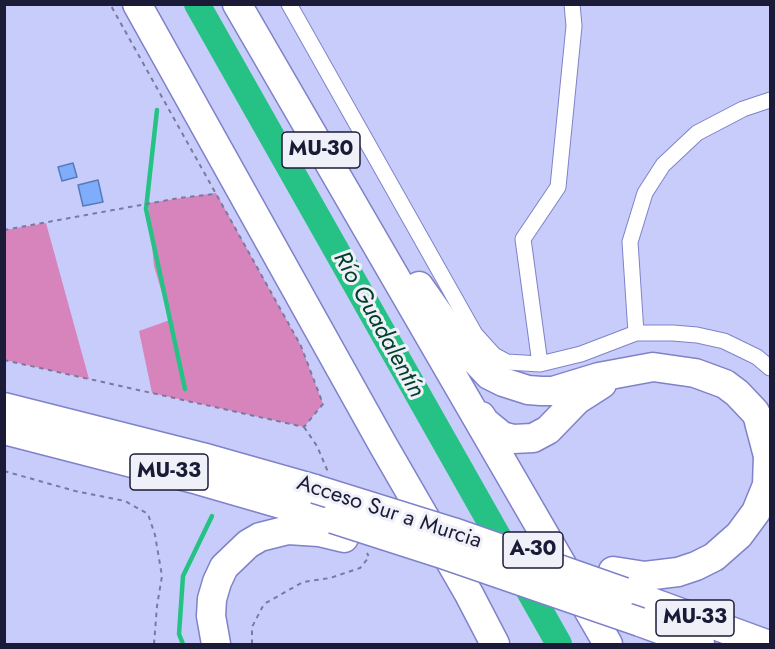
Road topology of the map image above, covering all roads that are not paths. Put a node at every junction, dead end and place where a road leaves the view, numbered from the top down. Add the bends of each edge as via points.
1 (137, 4) edge
2 (237, 4) edge
3 (260, 4) edge
4 (289, 4) edge
5 (572, 4) edge
6 (771, 100) edge
7 (411, 290) junction
8 (636, 333) junction
9 (540, 364) junction
10 (771, 368) edge
11 (632, 370) junction
12 (4, 407) edge
13 (755, 412) junction
14 (4, 430) edge
15 (502, 436) junction
16 (771, 440) edge
17 (339, 528) junction
18 (618, 581) junction
19 (216, 645) edge
20 (495, 645) edge
21 (609, 645) edge
22 (700, 645) edge
23 (766, 645) edge

1 - 20 highway
2 - 7 highway, MU-30
3 - 7 highway, MU-30
4 - 9 street via 476,334 494,355 507,362
5 - 9 street via 574,26 558,187 523,239
6 - 8 street via 743,109 697,133 663,165 645,193 630,242
7 - 11 highway via 489,375 503,382 528,390 553,390
7 - 15 highway via 485,422
7 - 21 highway
8 - 9 street via 581,354
8 - 10 street via 697,335 724,341
11 - 13 highway via 653,367 695,373 725,384
11 - 15 highway via 589,391 541,434 525,439
12 - 18 highway, Acceso Sur a Murcia / MU-33, bridge via 315,489
13 - 16 highway
13 - 18 highway via 768,456 767,485 756,512 739,535 714,557 696,566
14 - 17 highway, Acceso Sur a Murcia / MU-33 via 154,468
15 - 21 highway
17 - 19 highway via 319,532 288,530 248,544 224,567 217,582 211,616
17 - 22 highway, Acceso Sur a Murcia / MU-33, bridge via 546,589
18 - 23 highway, Acceso Sur a Murcia / MU-33

